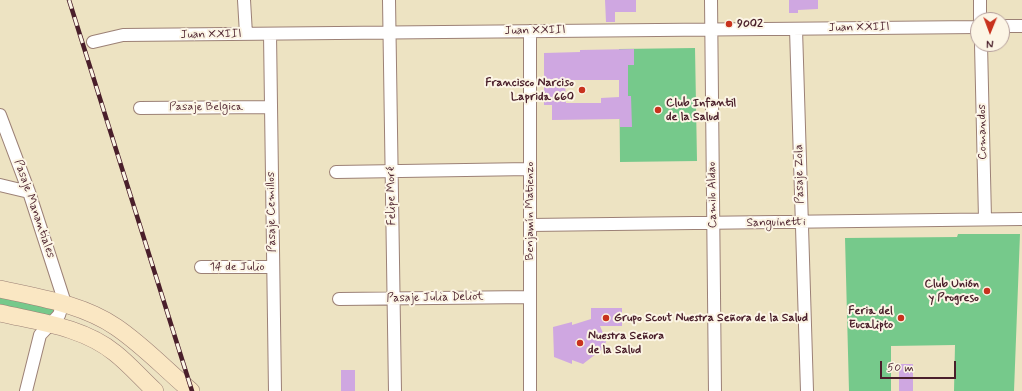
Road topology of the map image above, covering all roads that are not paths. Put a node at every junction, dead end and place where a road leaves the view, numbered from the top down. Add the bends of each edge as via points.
1 (244, 0) edge
2 (389, 0) edge
3 (711, 0) edge
4 (980, 0) edge
5 (980, 12) edge
6 (1010, 26) edge
7 (1022, 26) edge
8 (970, 27) edge
9 (796, 29) junction
10 (711, 30) junction
11 (530, 31) junction
12 (389, 33) junction
13 (246, 34) junction
14 (270, 34) junction
15 (93, 42) dead end
16 (981, 52) edge
17 (271, 107) junction
18 (140, 108) dead end
19 (0, 115) edge
20 (530, 169) junction
21 (392, 171) junction
22 (336, 172) dead end
23 (0, 185) edge
24 (29, 192) junction
25 (985, 219) junction
26 (1022, 219) edge
27 (801, 222) junction
28 (530, 224) junction
29 (713, 224) junction
30 (201, 267) dead end
31 (273, 267) junction
32 (0, 289) edge
33 (530, 297) junction
34 (339, 299) dead end
35 (394, 299) junction
36 (64, 304) junction
37 (0, 313) edge
38 (49, 324) junction
39 (26, 391) edge
40 (154, 391) edge
41 (191, 391) edge
42 (275, 391) edge
43 (395, 391) edge
44 (530, 391) edge
45 (715, 391) edge
46 (807, 391) edge

1 - 13 street
2 - 12 street, Felipe Moré
3 - 10 street, Camilo Aldao
4 - 5 street
6 - 7 street
8 - 9 street, Juan XXIII
9 - 10 street, Juan XXIII
9 - 27 street, Pasaje Zola
10 - 11 street, Juan XXIII
10 - 29 street, Camilo Aldao
11 - 12 street, Juan XXIII
11 - 20 street, Benjamín Matienzo
12 - 14 street, Juan XXIII
12 - 21 street, Felipe Moré
13 - 14 street, Juan XXIII
13 - 15 street, Juan XXIII via 123,35
14 - 17 street, Pasaje Cemillos
16 - 25 street, Comandos
17 - 18 street, Pasaje Belgica
17 - 31 street, Pasaje Cemillos
19 - 24 street, Pasaje Manantiales
20 - 21 street
20 - 28 street, Benjamín Matienzo
21 - 22 street
21 - 35 street, Felipe Moré
23 - 24 street
24 - 36 street, Pasaje Manantiales via 64,294
25 - 26 street, Sanguinetti
25 - 27 street, Sanguinetti
27 - 29 street, Sanguinetti
27 - 46 street, Pasaje Zola
28 - 29 street, Sanguinetti
28 - 33 street, Benjamín Matienzo
29 - 45 street, Camilo Aldao
30 - 31 street, 14 de Julio
31 - 42 street, Pasaje Cemillos
32 - 36 main road
33 - 35 street, Pasaje Julia Deliot
33 - 44 street, Benjamín Matienzo
34 - 35 street, Pasaje Julia Deliot
35 - 43 street, Felipe Moré
36 - 38 street via 59,315
36 - 41 main road via 81,309 115,327 146,350
37 - 38 main road
38 - 39 street via 40,335
38 - 40 main road via 88,337 114,352

